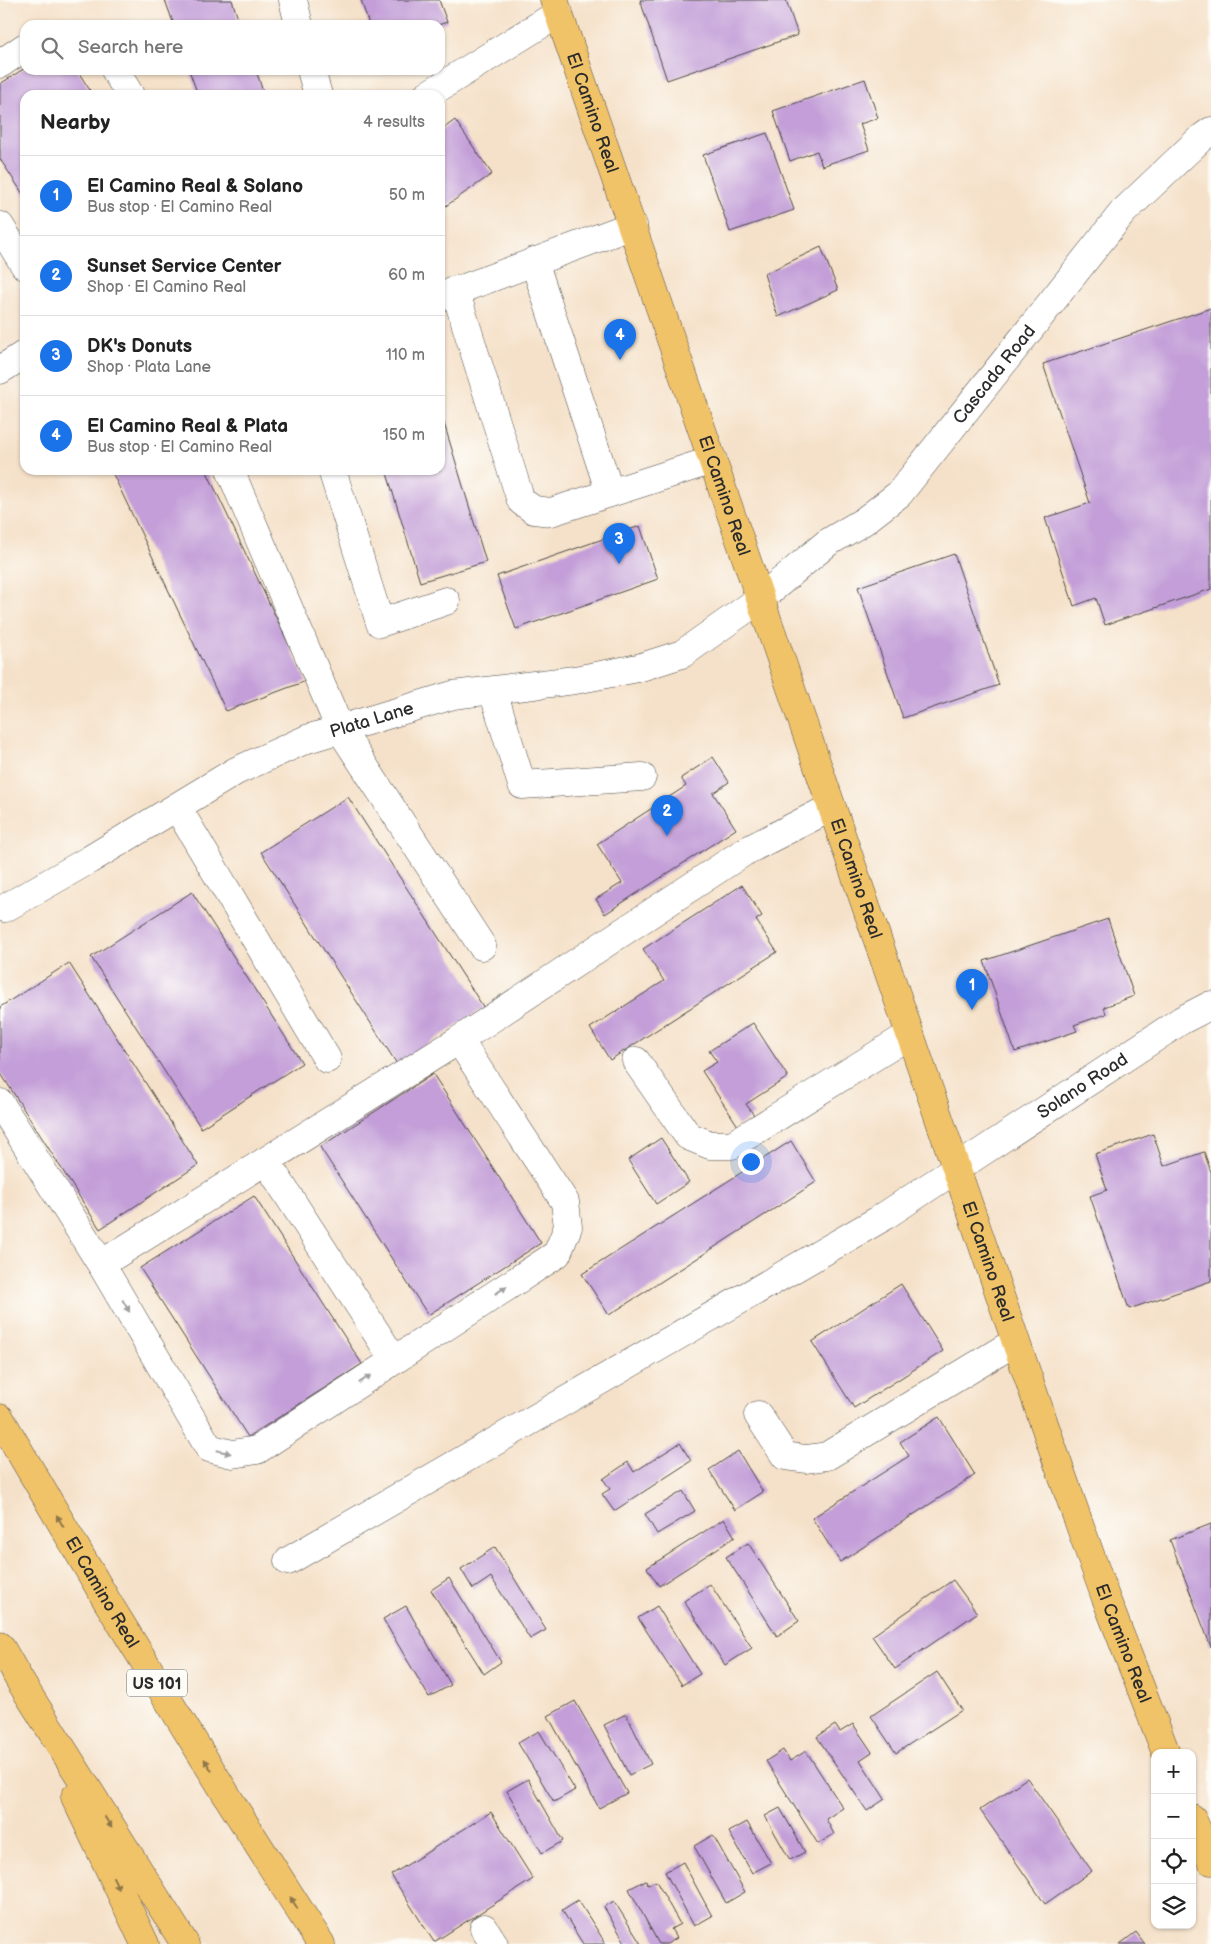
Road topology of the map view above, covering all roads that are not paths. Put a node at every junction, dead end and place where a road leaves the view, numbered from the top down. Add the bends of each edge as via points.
1 (292, 0) edge
2 (557, 6) edge
3 (298, 20) edge
4 (20, 50) edge
5 (0, 64) edge
6 (118, 75) edge
7 (312, 75) edge
8 (127, 90) edge
9 (317, 90) edge
10 (434, 90) edge
11 (1211, 131) edge
12 (633, 225) junction
13 (4, 240) edge
14 (20, 260) edge
15 (534, 261) junction
16 (448, 294) edge
17 (20, 357) edge
18 (0, 370) edge
19 (713, 460) junction
20 (232, 475) edge
21 (334, 475) edge
22 (610, 493) junction
23 (760, 599) junction
24 (446, 601) dead end
25 (493, 691) junction
26 (340, 729) junction
27 (642, 777) dead end
28 (177, 807) junction
29 (832, 807) junction
30 (2, 907) edge
31 (482, 946) dead end
32 (1211, 1005) edge
33 (909, 1035) junction
34 (459, 1040) junction
35 (327, 1059) dead end
36 (636, 1061) dead end
37 (0, 1103) edge
38 (266, 1161) junction
39 (955, 1168) junction
40 (101, 1264) junction
41 (1016, 1342) junction
42 (394, 1360) junction
43 (758, 1415) dead end
44 (0, 1418) edge
45 (288, 1561) dead end
46 (0, 1646) edge
47 (20, 1681) junction
48 (1164, 1749) edge
49 (1196, 1827) edge
50 (1211, 1861) edge
51 (145, 1944) edge
52 (185, 1944) edge
53 (320, 1944) edge

1 - 3 street
2 - 10 street
2 - 12 main road, El Camino Real
4 - 5 street
6 - 8 street
7 - 9 street
11 - 23 street, Cascada Road via 1122,212 899,494 864,521 827,542
12 - 15 street
12 - 19 main road, El Camino Real
13 - 14 street
15 - 16 street
15 - 22 street
16 - 22 street via 521,501 534,510 551,512
17 - 18 street
19 - 22 street
19 - 23 main road, El Camino Real
20 - 26 street
21 - 24 street via 380,623
23 - 25 street, Plata Lane via 682,654 638,668
23 - 29 main road, El Camino Real
25 - 26 street, Plata Lane via 453,695
25 - 27 street via 522,785
26 - 28 street, Plata Lane via 236,771
26 - 31 street
28 - 30 street, Plata Lane
28 - 35 street
29 - 33 main road, El Camino Real
29 - 34 street via 744,852
32 - 39 street, Solano Road via 1182,1020
33 - 36 street via 732,1145 710,1145 688,1136
33 - 39 main road, El Camino Real
34 - 38 street
42 -> 34 street via 557,1254 568,1227 565,1202
37 - 40 street
38 - 40 street
38 - 42 street
39 - 41 main road, El Camino Real
39 - 45 street, Solano Road via 880,1219
40 -> 42 street via 209,1448 232,1454 257,1450
41 - 43 street via 827,1456 806,1459 785,1456
41 - 48 main road, El Camino Real via 1105,1596
53 -> 44 main road, El Camino Real / US 101 via 107,1601
46 - 47 main road
47 -> 51 main road
47 -> 52 main road
49 - 50 main road

